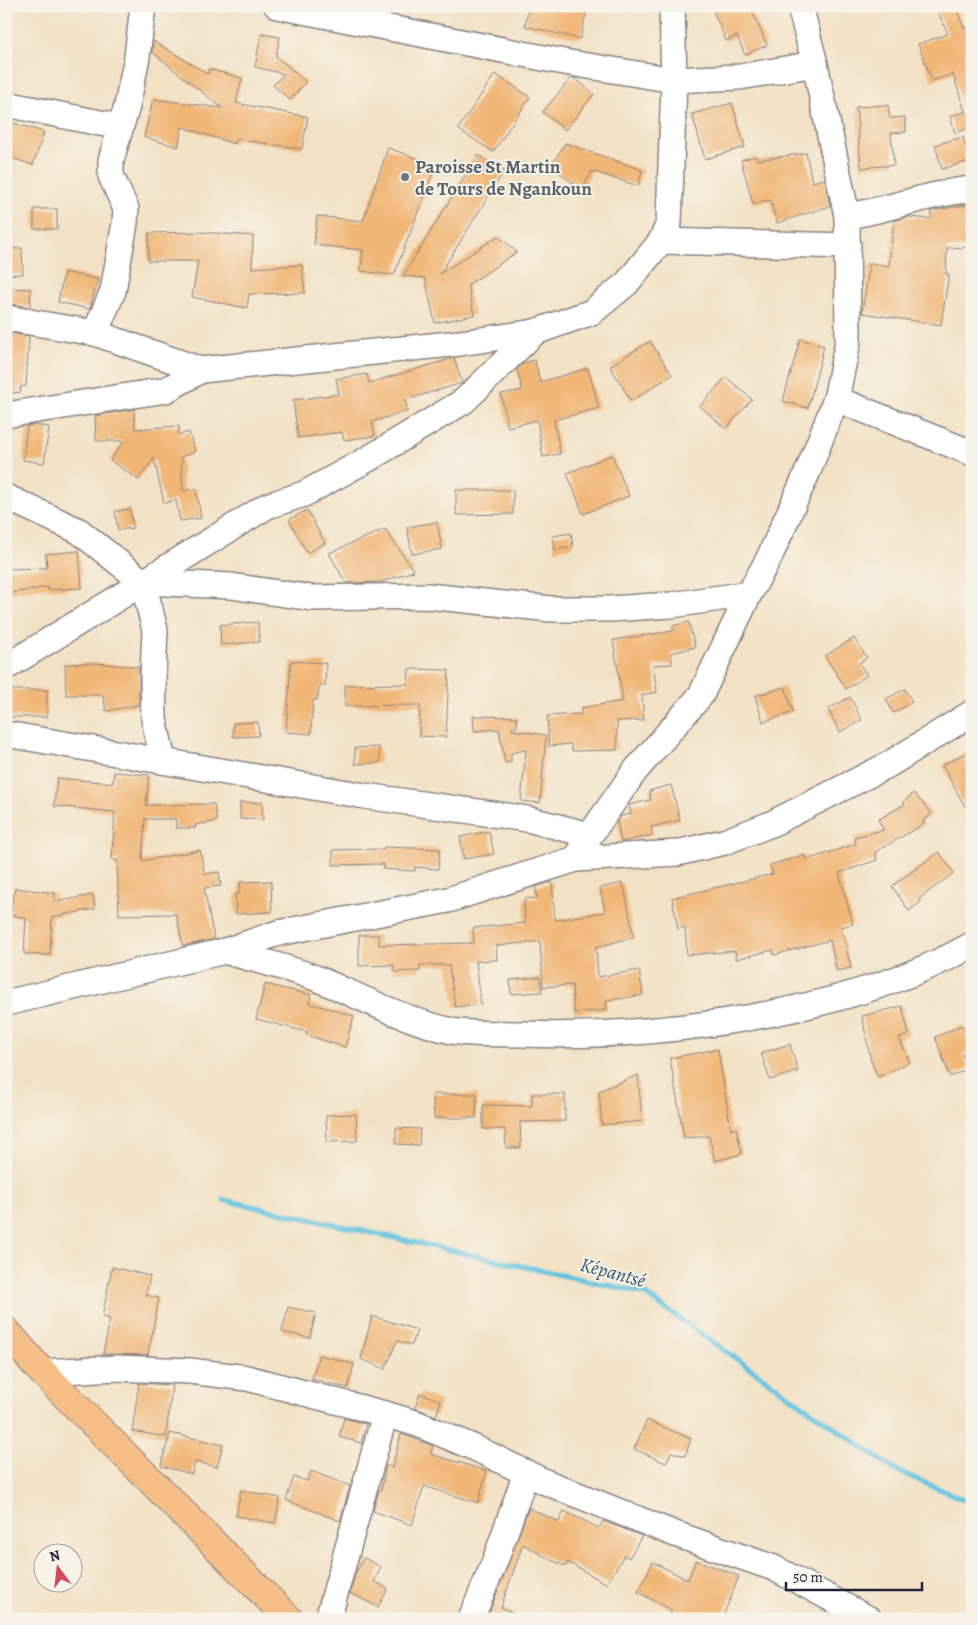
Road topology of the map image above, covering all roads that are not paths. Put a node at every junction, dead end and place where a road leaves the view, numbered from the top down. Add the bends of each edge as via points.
1 (143, 6) edge
2 (277, 6) edge
3 (672, 6) edge
4 (800, 6) edge
5 (815, 64) junction
6 (674, 80) junction
7 (6, 104) edge
8 (120, 126) junction
9 (972, 189) edge
10 (847, 216) junction
11 (661, 241) junction
12 (848, 246) junction
13 (6, 318) edge
14 (535, 332) junction
15 (95, 333) junction
16 (201, 370) junction
17 (836, 399) junction
18 (6, 414) edge
19 (972, 453) edge
20 (6, 497) edge
21 (143, 582) junction
22 (749, 594) junction
23 (6, 667) edge
24 (972, 713) edge
25 (6, 734) edge
26 (163, 761) junction
27 (590, 835) junction
28 (576, 859) junction
29 (972, 945) edge
30 (224, 951) junction
31 (6, 1003) edge
32 (6, 1331) edge
33 (42, 1372) junction
34 (385, 1414) junction
35 (526, 1473) junction
36 (289, 1619) edge
37 (328, 1619) edge
38 (471, 1619) edge
39 (869, 1619) edge

1 - 8 street via 138,56
2 - 6 street
3 - 6 street
4 - 5 street
5 - 6 street via 740,77
5 - 10 street
6 - 11 street via 668,224
7 - 8 street
8 - 15 street via 110,160 111,176 126,209 125,223 113,291
9 - 10 street via 949,191
10 - 12 street
11 - 12 street
11 - 14 street via 627,283 592,312
12 - 17 street via 848,341
13 - 15 street
14 - 16 street via 460,344
14 - 21 street via 464,401 304,494 267,506
15 - 16 street
16 - 18 street via 166,390
17 - 19 street
17 - 22 street via 769,558
20 - 21 street via 79,531
21 - 22 street via 231,586 312,598 428,596 552,609 671,605
21 - 23 street
21 - 26 street via 155,630 154,719
22 - 27 street via 701,695 636,771
24 - 28 street via 888,765 771,824 724,842 677,853
25 - 26 street
26 - 27 street via 365,796 526,819
27 - 28 street
28 - 30 street via 448,900 278,933
29 - 30 street via 943,961 856,992 766,1014 640,1033 547,1035 454,1031 430,1026 315,978
30 - 31 street
32 - 33 main road
33 - 34 street via 117,1368 228,1375
33 - 36 main road
34 - 35 street via 467,1444
34 - 37 street
35 - 38 street
35 - 39 street via 675,1534 774,1568

